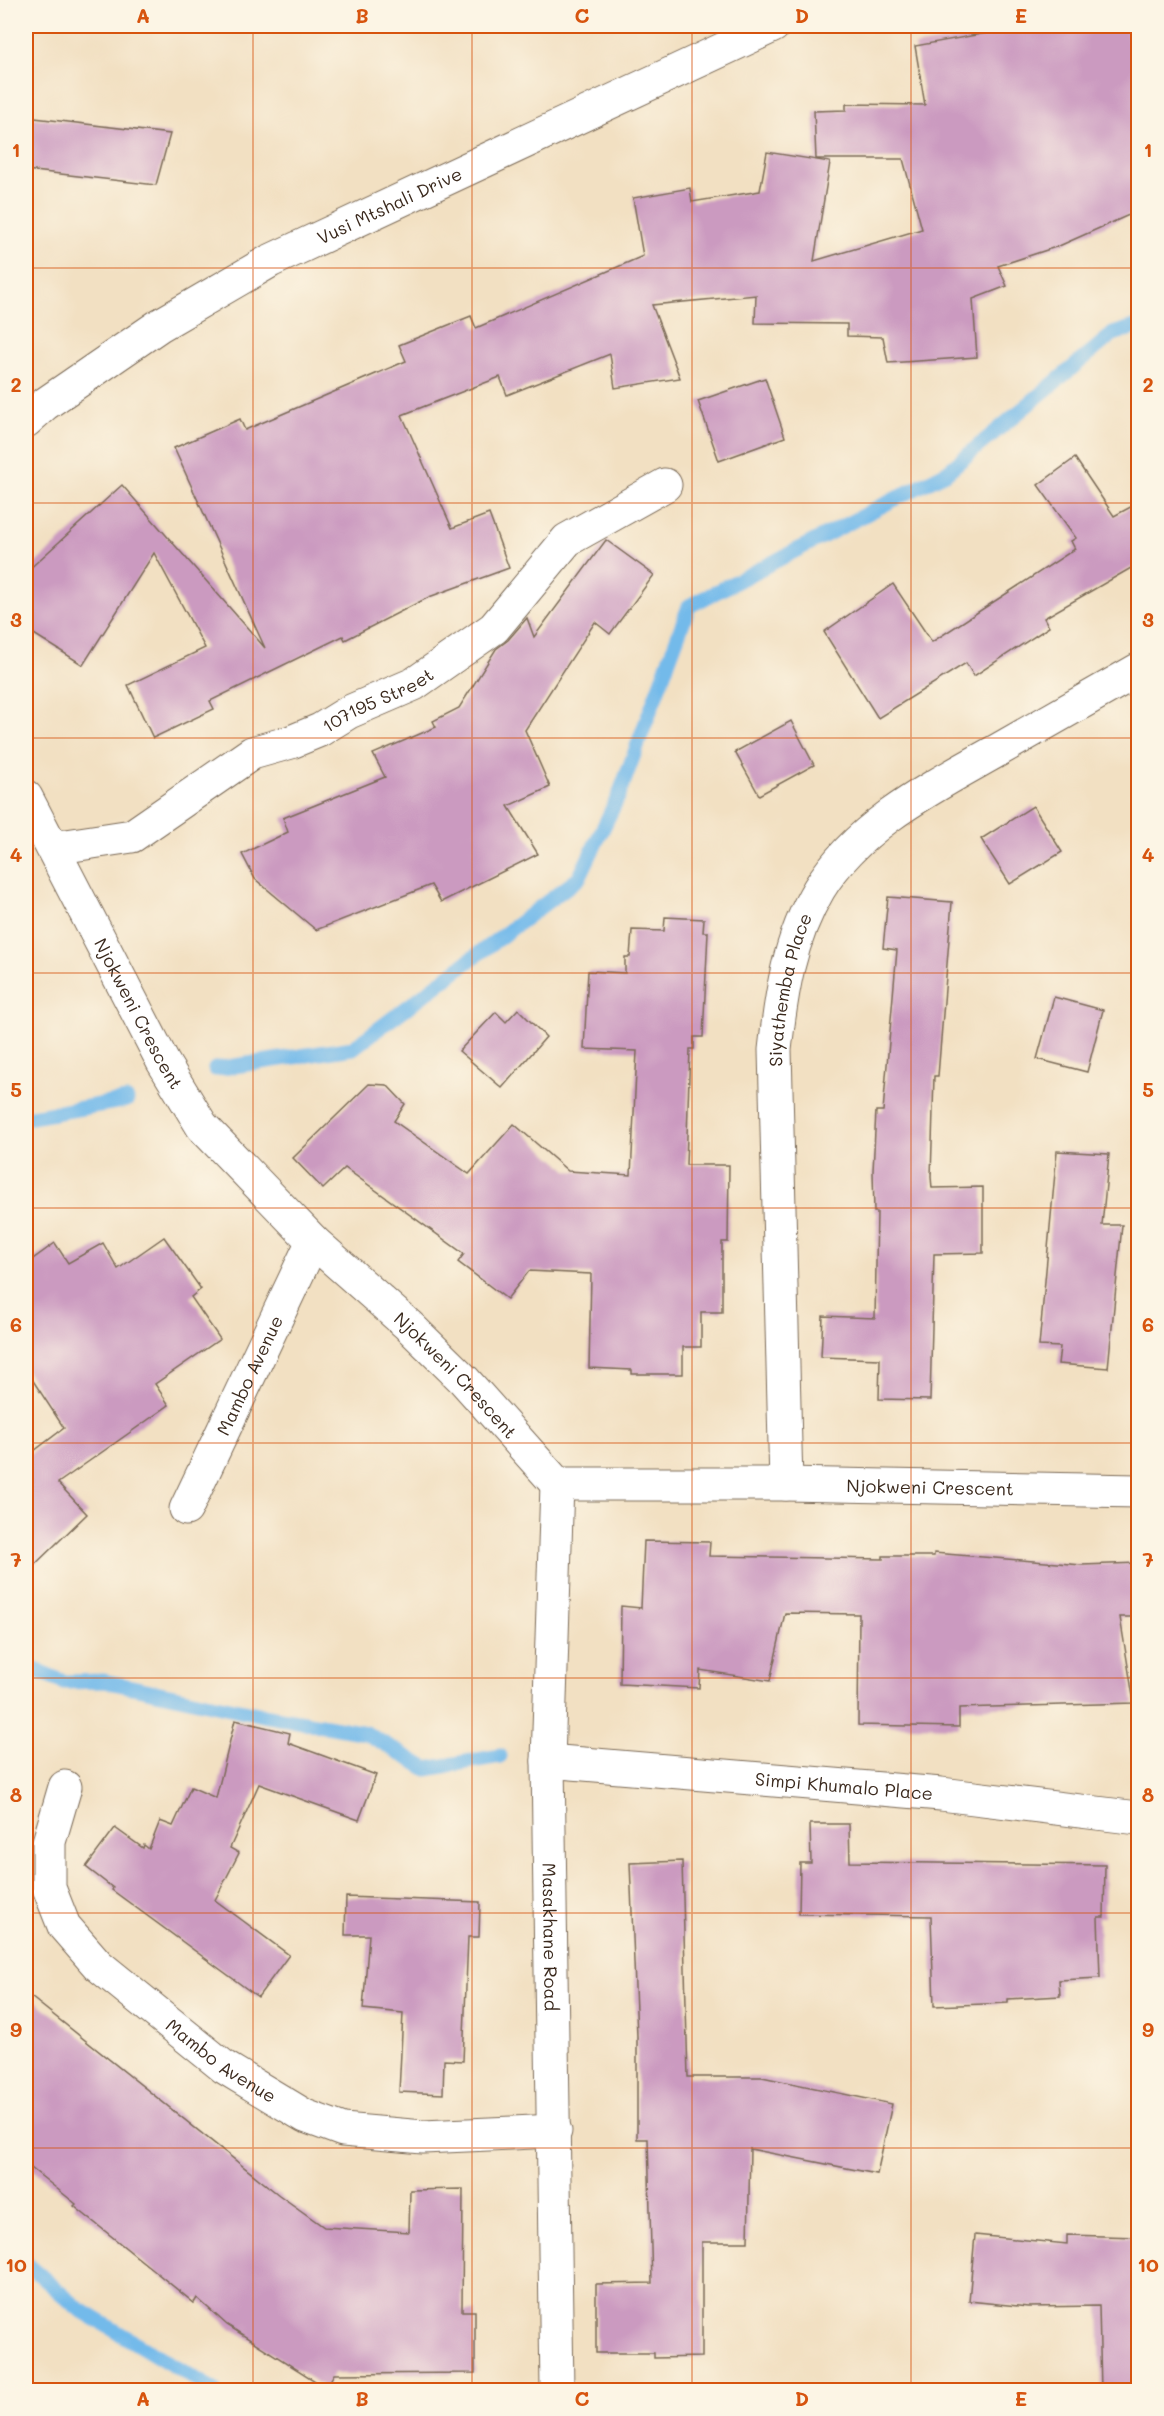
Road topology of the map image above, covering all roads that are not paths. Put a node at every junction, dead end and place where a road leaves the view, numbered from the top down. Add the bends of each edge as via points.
1 (773, 26) edge
2 (26, 421) edge
3 (665, 484) dead end
4 (1138, 670) edge
5 (26, 797) edge
6 (53, 848) junction
7 (313, 1241) junction
8 (557, 1484) junction
9 (786, 1484) junction
10 (1138, 1491) edge
11 (186, 1509) dead end
12 (548, 1761) junction
13 (65, 1787) dead end
14 (1138, 1818) edge
15 (555, 2131) junction
16 (557, 2391) edge

1 - 2 street, Vusi Mtshali Drive via 270,261 160,325
3 - 6 street, 107195 Street via 567,540 494,628 414,684 348,712 320,730 252,753 132,836
4 - 9 street, Siyathemba Place via 918,795 849,848 819,889 797,932 782,988 775,1050
5 - 6 street, Njokweni Crescent
6 - 7 street, Njokweni Crescent via 163,1062 202,1126
7 - 8 street, Njokweni Crescent via 464,1380
7 - 11 street, Mambo Avenue
8 - 9 street, Njokweni Crescent
8 - 12 street, Masakhane Road
9 - 10 street, Njokweni Crescent
12 - 14 street, Simpi Khumalo Place via 941,1794
12 - 15 street, Masakhane Road
13 - 15 street, Mambo Avenue via 49,1842 49,1888 64,1926 98,1965 224,2067 305,2116 343,2130 423,2137
15 - 16 street, Masakhane Road

